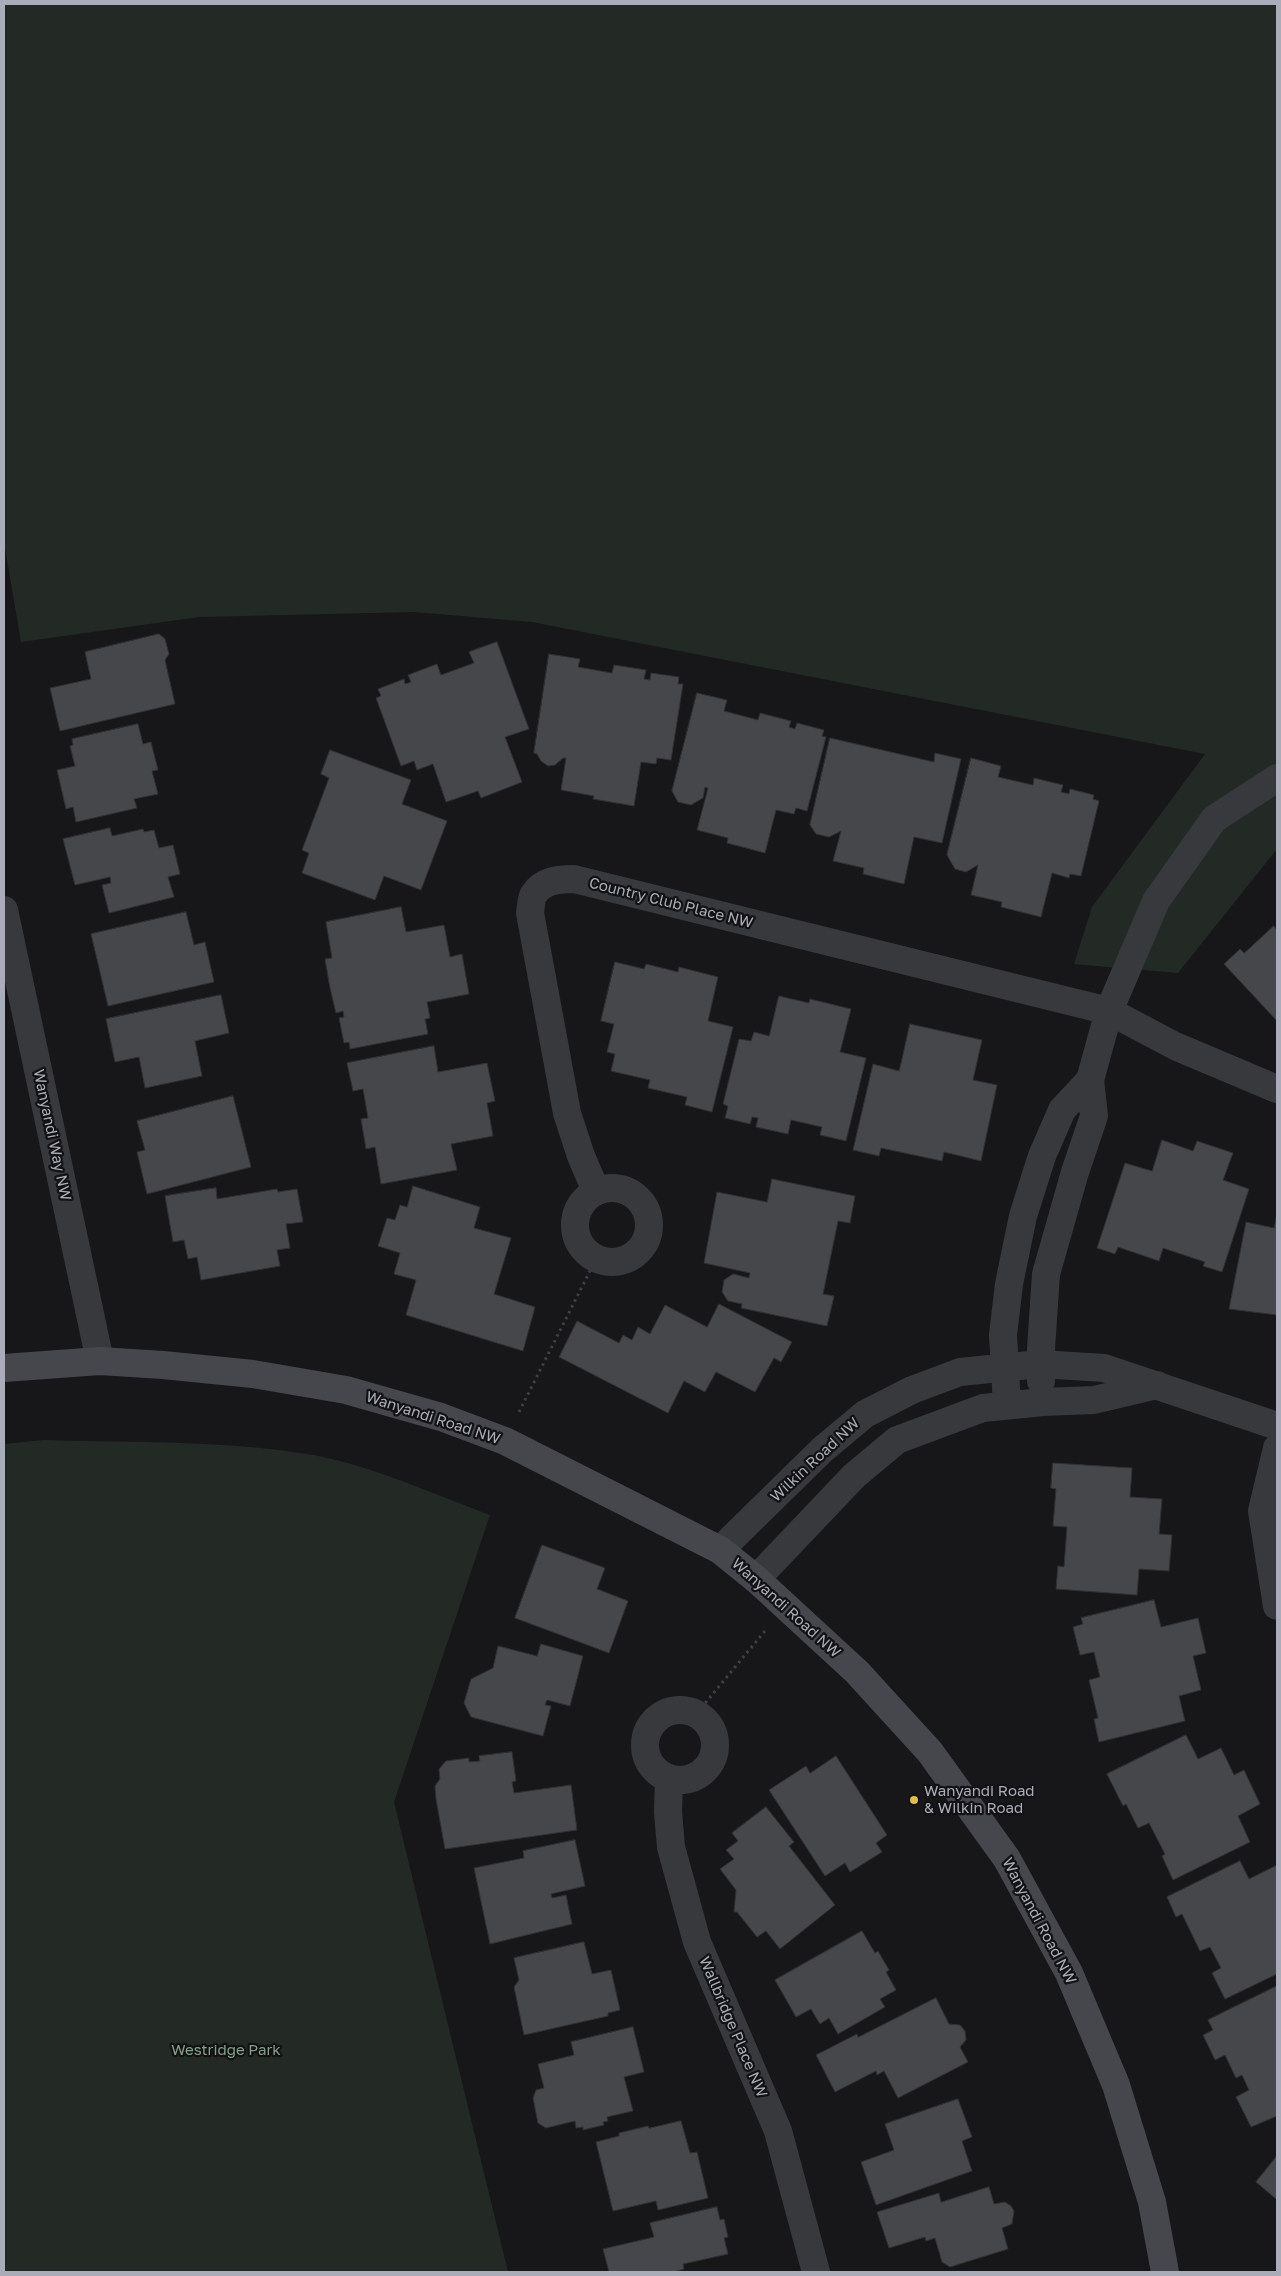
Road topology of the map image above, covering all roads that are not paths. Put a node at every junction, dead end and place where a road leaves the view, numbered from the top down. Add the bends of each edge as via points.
1 (1277, 778) edge
2 (4, 910) edge
3 (1109, 1011) junction
4 (1090, 1080) junction
5 (1277, 1089) edge
6 (596, 1191) junction
7 (100, 1361) junction
8 (1040, 1364) junction
9 (1004, 1367) junction
10 (4, 1368) edge
11 (1157, 1386) junction
12 (1043, 1402) junction
13 (1007, 1405) junction
14 (1277, 1426) edge
15 (1277, 1448) edge
16 (720, 1550) junction
17 (756, 1579) junction
18 (1277, 1606) edge
19 (669, 1778) junction
20 (816, 2272) edge
21 (1165, 2272) edge

1 - 3 street via 1214,819 1156,901
2 - 7 street, Wanyandi Way NW
3 - 4 street
3 - 5 street, Country Club Place NW via 1175,1046
3 - 6 street, Country Club Place NW via 574,879 559,879 545,884 534,894 530,913 567,1113
4 - 8 street via 1094,1116 1046,1274
4 - 9 street via 1062,1110 1042,1156 1026,1206 1009,1284 1003,1335
6 - 6 street via 608,1188 632,1194 647,1213 649,1226 641,1249 620,1262 596,1259 579,1243 575,1231 579,1208
7 - 10 street, Wanyandi Road NW
7 - 16 street, Wanyandi Road NW via 253,1374 346,1390 441,1417 505,1441
8 - 9 street, Wilkin Road NW
8 - 11 street, Wilkin Road NW via 1104,1368
8 - 12 street
9 - 13 street
9 - 16 street, Wilkin Road NW via 960,1372 912,1390 865,1414 822,1450
11 - 12 street via 1094,1400
11 - 14 street, Wilkin Road NW
12 - 13 street
13 - 17 street via 983,1408 897,1440 854,1476
15 - 18 street via 1262,1511
16 - 17 street, Wanyandi Road NW
17 - 21 street, Wanyandi Road NW via 857,1672 930,1752 1007,1859 1069,1974 1116,2085 1152,2202
19 - 19 street via 651,1764 646,1754 648,1731 663,1714 674,1710 697,1713 706,1720 715,1741 710,1763 693,1778
19 - 20 street, Wallbridge Place NW via 671,1847 697,1942 778,2131

